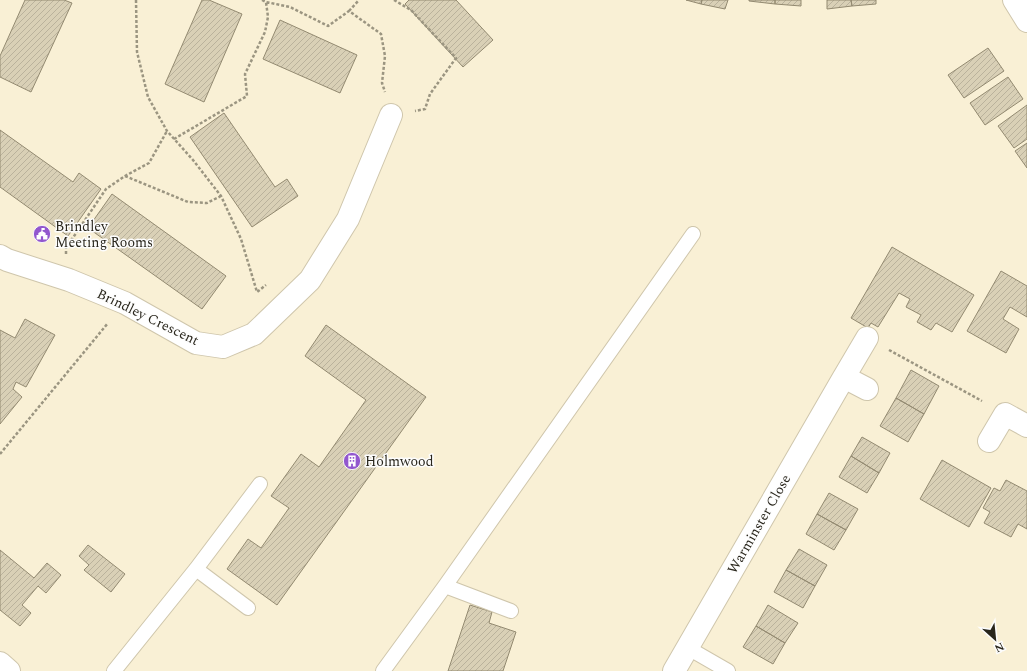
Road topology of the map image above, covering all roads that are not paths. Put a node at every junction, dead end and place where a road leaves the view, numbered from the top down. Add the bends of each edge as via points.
1 (1014, 0) edge
2 (1027, 21) edge
3 (391, 115) road end
4 (693, 234) dead end
5 (0, 256) edge
6 (867, 338) road end
7 (844, 377) junction
8 (866, 389) dead end
9 (1027, 426) edge
10 (989, 441) dead end
11 (260, 484) dead end
12 (196, 569) junction
13 (445, 586) junction
14 (248, 608) dead end
15 (511, 611) dead end
16 (688, 648) junction
17 (0, 663) edge
18 (9, 671) edge
19 (114, 671) edge
20 (383, 671) edge
21 (674, 671) edge
22 (728, 671) edge

1 - 2 street
3 - 5 street, Brindley Crescent via 348,219 310,280 254,334 223,347 196,343 125,303
4 - 13 lane
6 - 7 street, Warminster Close
7 - 8 street
7 - 16 street, Warminster Close
9 - 10 street via 1005,414
11 - 12 lane
12 - 14 lane
12 - 19 lane
13 - 15 lane
13 - 20 lane
16 - 21 street, Warminster Close
16 - 22 lane
17 - 18 street

